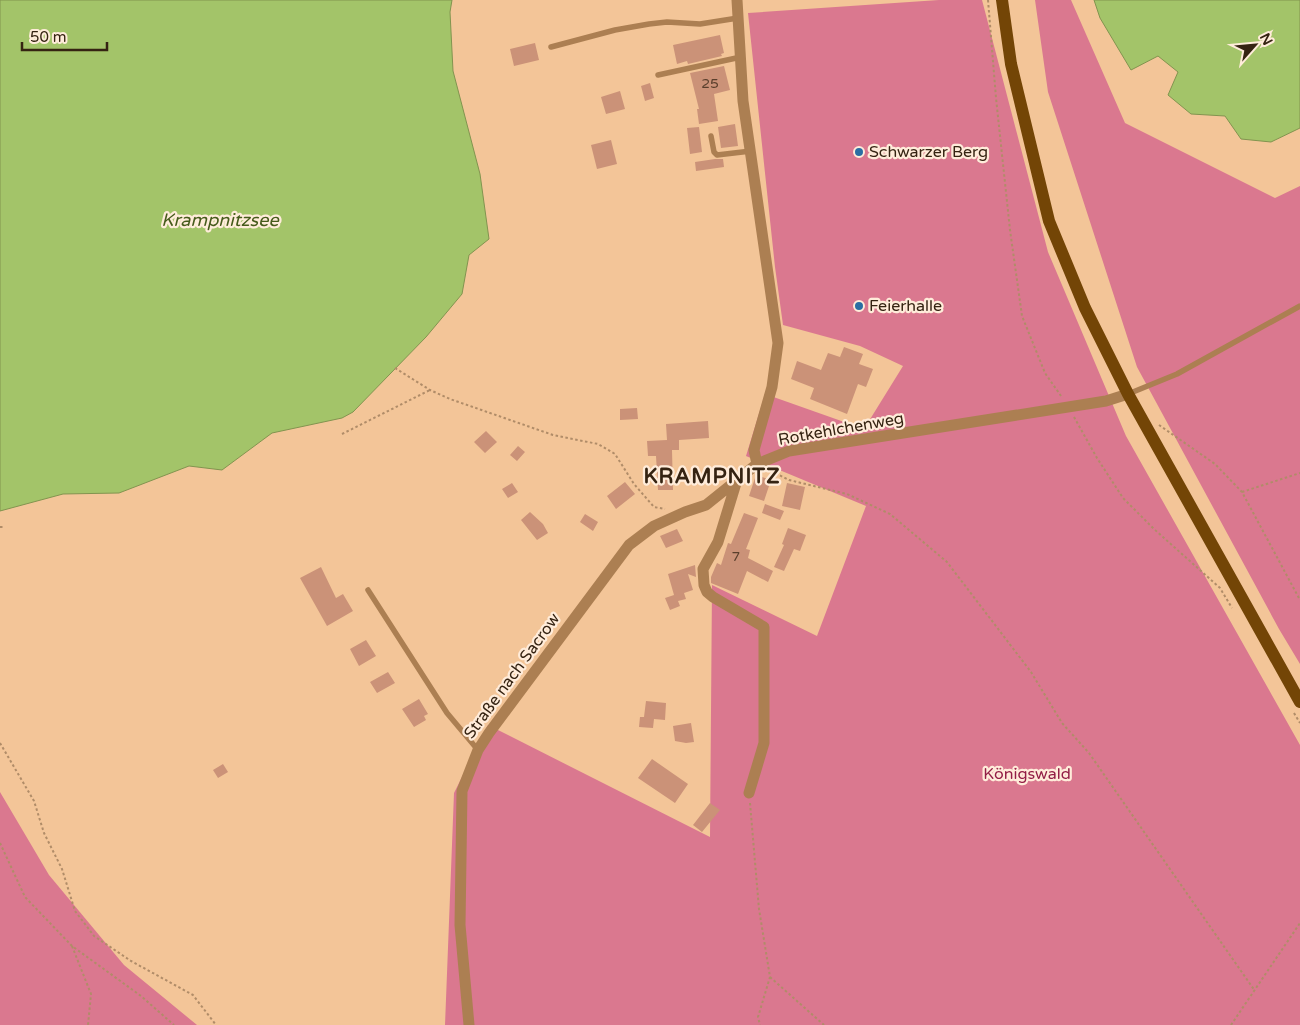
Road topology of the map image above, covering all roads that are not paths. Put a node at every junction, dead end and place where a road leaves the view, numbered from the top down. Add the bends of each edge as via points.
1 (737, 0) edge
2 (1002, 0) edge
3 (738, 18) junction
4 (551, 47) dead end
5 (741, 57) junction
6 (658, 75) dead end
7 (711, 136) dead end
8 (751, 152) junction
9 (1300, 306) edge
10 (1128, 394) junction
11 (757, 464) junction
12 (738, 479) junction
13 (368, 590) dead end
14 (1296, 705) edge
15 (478, 750) junction
16 (749, 793) road end
17 (469, 1025) edge

1 - 3 street, Rotkehlchenweg
2 - 10 main road via 1011,64 1049,221 1085,308
3 - 4 lane via 700,24 650,24
3 - 5 street, Rotkehlchenweg
5 - 6 lane
5 - 8 street, Rotkehlchenweg via 743,101
7 - 8 lane via 717,155
8 - 11 street, Rotkehlchenweg via 778,343 772,387 754,450
9 - 10 lane via 1177,374
10 - 11 street, Rotkehlchenweg via 1106,401 790,451
10 - 14 main road
11 - 12 street, Straße nach Sacrow
12 - 15 street, Straße nach Sacrow via 706,505 654,526 628,545
12 - 16 street via 718,542 703,569 707,592 764,627 764,743
13 - 15 lane via 447,714
15 - 17 street, Straße nach Sacrow via 462,791 460,925

